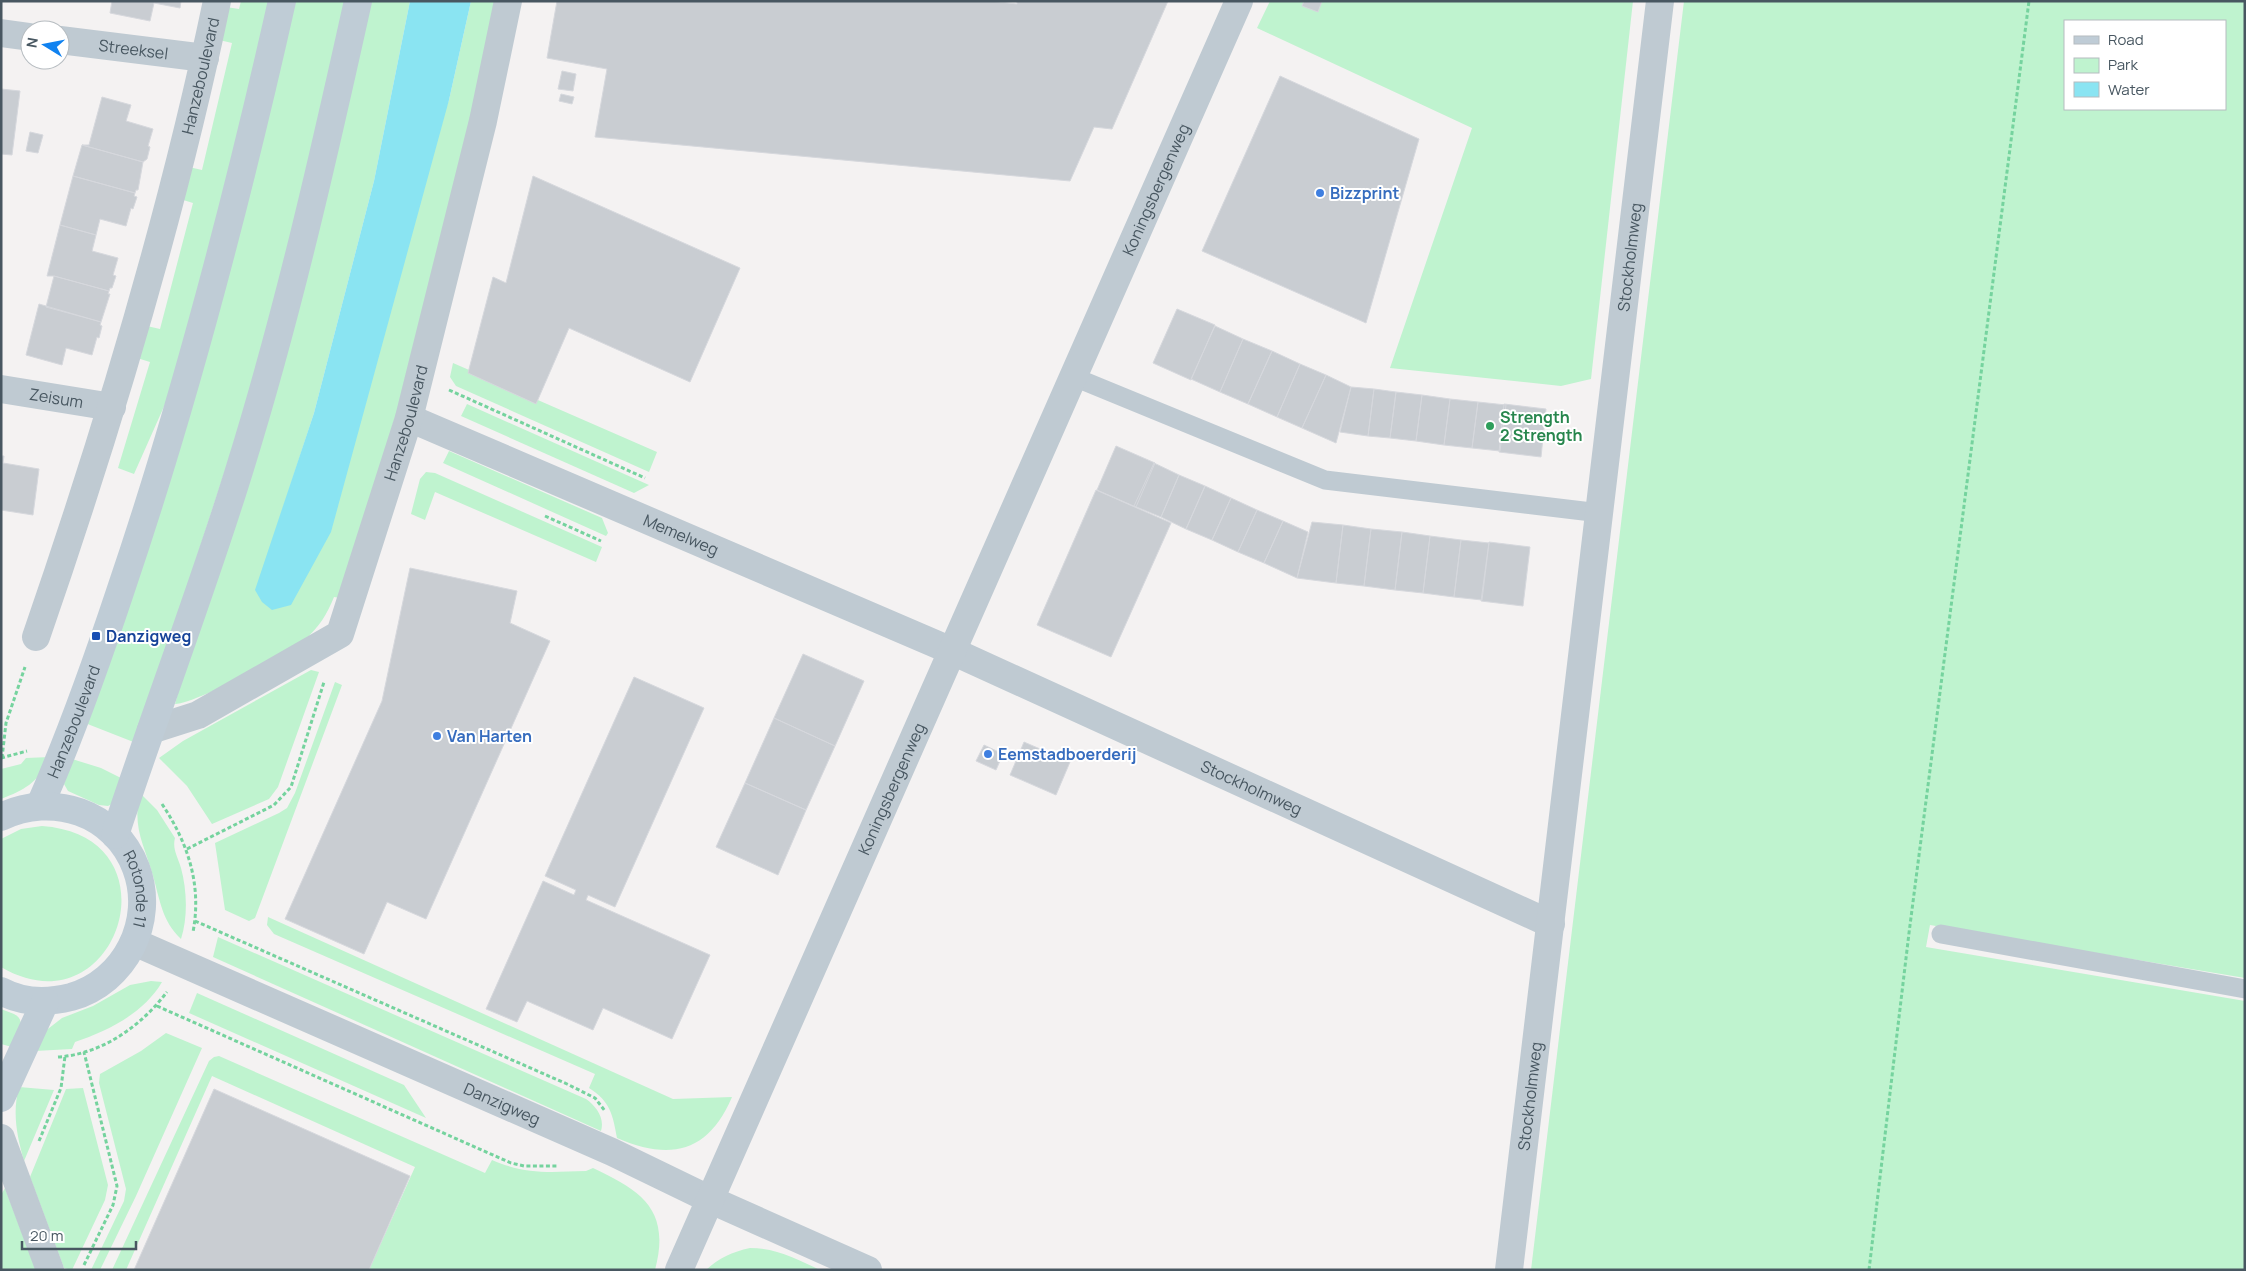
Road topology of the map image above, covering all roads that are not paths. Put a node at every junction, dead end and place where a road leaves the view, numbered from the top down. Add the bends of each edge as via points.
1 (217, 1) edge
2 (282, 1) edge
3 (358, 1) edge
4 (508, 1) edge
5 (1239, 1) edge
6 (1660, 1) edge
7 (1, 33) edge
8 (20, 36) edge
9 (70, 41) edge
10 (205, 58) junction
11 (1074, 377) junction
12 (1, 389) edge
13 (112, 407) junction
14 (409, 418) junction
15 (1600, 513) junction
16 (36, 637) road end
17 (952, 651) junction
18 (151, 730) junction
19 (40, 805) junction
20 (1, 817) edge
21 (115, 835) junction
22 (1550, 924) junction
23 (1941, 934) dead end
24 (134, 942) junction
25 (2245, 989) edge
26 (1, 991) edge
27 (45, 1002) junction
28 (1, 1098) edge
29 (1, 1138) edge
30 (711, 1200) junction
31 (50, 1270) edge
32 (679, 1270) edge
33 (868, 1270) edge
34 (1509, 1270) edge

1 - 10 street, Hanzeboulevard
2 - 19 main road, Hanzeboulevard via 226,239 171,438 90,680
3 - 18 main road via 317,187 240,469
4 - 14 street, Hanzeboulevard via 484,121
5 - 11 street, Koningsbergenweg
6 - 15 street, Stockholmweg
7 - 8 street
9 - 10 street, Streeksel
10 - 13 street, Hanzeboulevard via 159,241
11 - 15 lane via 1325,480
11 - 17 street, Koningsbergenweg
12 - 13 street, Zeisum
13 - 16 street, Hanzeboulevard
14 - 17 street, Memelweg
14 - 18 street, Hanzeboulevard via 340,634 198,715
15 - 22 street, Stockholmweg
17 - 22 street, Stockholmweg
17 - 30 street, Koningsbergenweg
18 - 21 main road
19 - 20 main road, Rotonde 11 via 15,810
19 - 21 main road, Rotonde 11 via 66,807 89,816
21 - 24 main road, Rotonde 11 via 125,846 136,868 142,891 142,915
22 - 34 street, Stockholmweg
23 - 25 lane
24 - 27 main road, Rotonde 11 via 123,962 105,980 82,994
24 - 30 street, Danzigweg via 612,1152
26 - 27 main road, Rotonde 11
27 - 28 main road
29 - 31 street
30 - 32 street, Koningsbergenweg
30 - 33 street, Danzigweg

